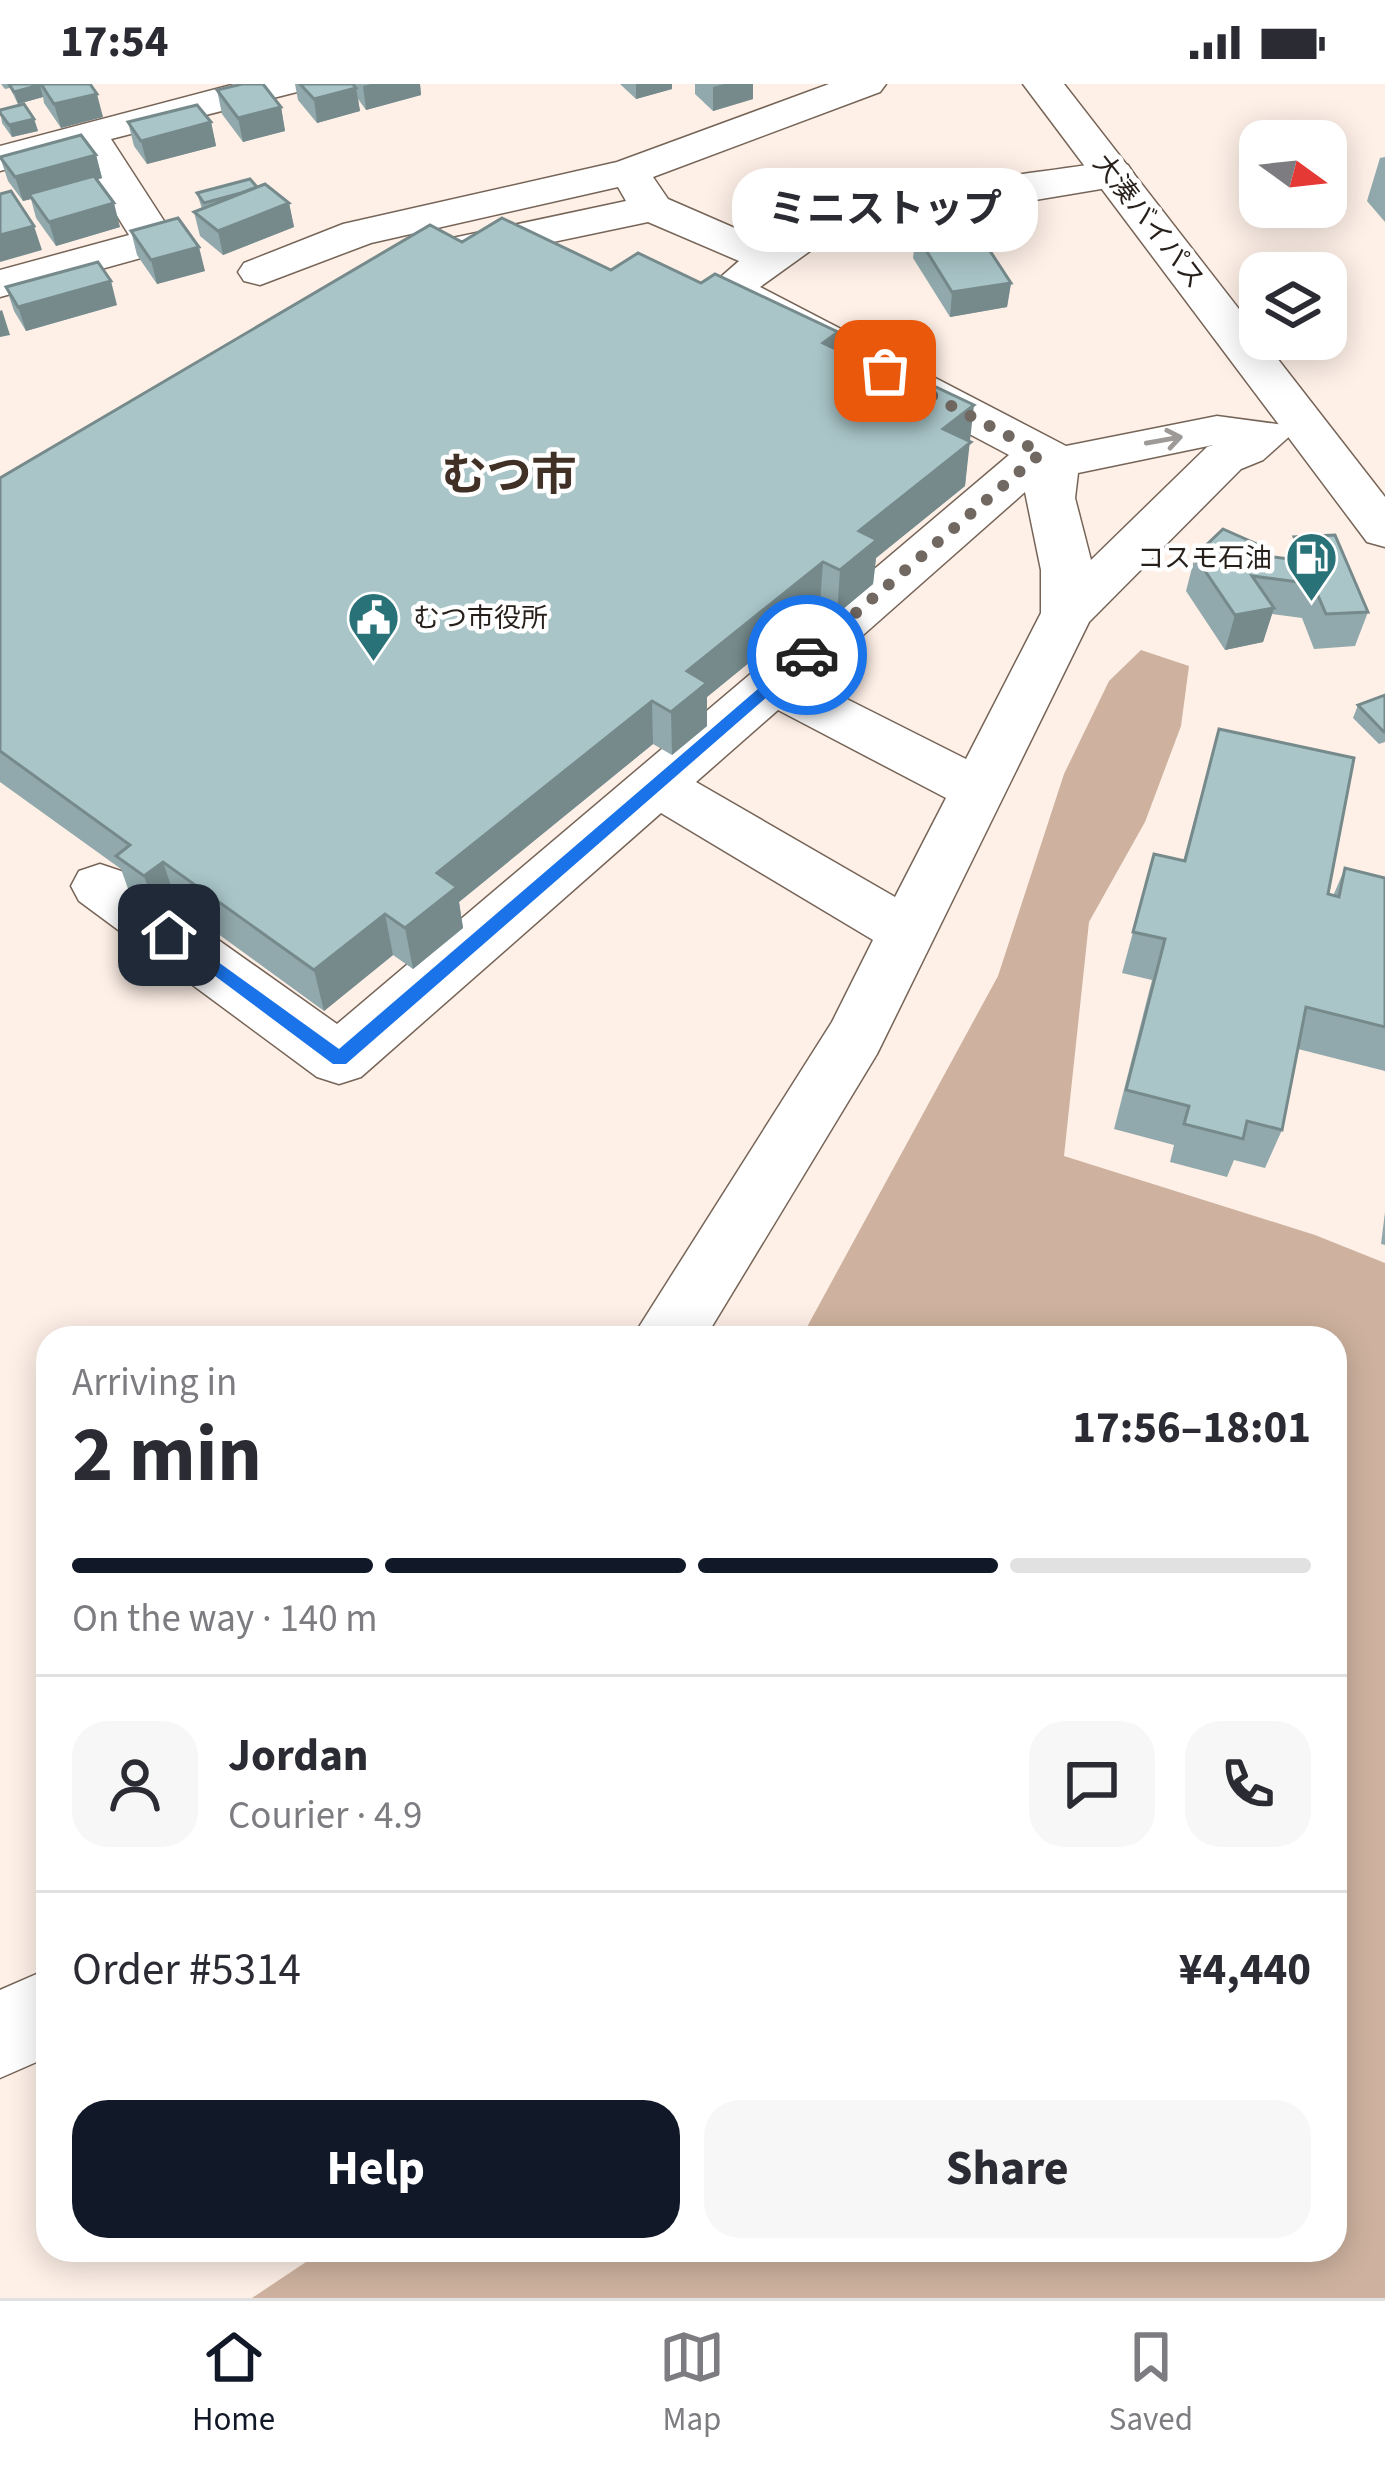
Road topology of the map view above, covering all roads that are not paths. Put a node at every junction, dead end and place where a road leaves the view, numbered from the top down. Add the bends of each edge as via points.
1 (114, 84) edge
2 (283, 84) edge
3 (866, 84) edge
4 (1043, 84) edge
5 (140, 120) junction
6 (87, 134) junction
7 (0, 159) edge
8 (1113, 174) junction
9 (641, 190) junction
10 (770, 260) junction
11 (260, 272) dead end
12 (0, 284) edge
13 (326, 294) edge
14 (1312, 431) junction
15 (1257, 436) junction
16 (1056, 469) junction
17 (1155, 526) junction
18 (1385, 531) edge
19 (1067, 613) junction
20 (773, 684) junction
21 (658, 784) junction
22 (976, 789) junction
23 (100, 886) dead end
24 (907, 932) junction
25 (674, 1326) edge
26 (36, 2018) edge
27 (0, 2035) edge

1 - 5 main road
2 - 5 main road
3 - 9 main road
4 - 8 main road, 大湊バイパス
5 - 6 main road
6 - 7 main road
6 - 12 main road via 155,241
8 - 10 main road via 842,220
8 - 14 main road, 大湊バイパス
9 - 10 main road
9 - 11 main road via 358,233
9 - 13 main road via 388,264
10 - 16 main road via 729,289
14 - 15 main road
14 - 18 main road, 大湊バイパス
16 -> 15 main road via 1217,430
15 - 17 main road
16 - 17 main road via 1077,519
16 - 19 main road
16 - 20 main road
17 - 19 main road
19 - 22 main road
20 - 21 main road
20 - 22 main road
21 - 23 main road via 339,1059
21 - 24 main road
22 - 24 main road
24 - 25 main road via 855,1037
26 - 27 main road

